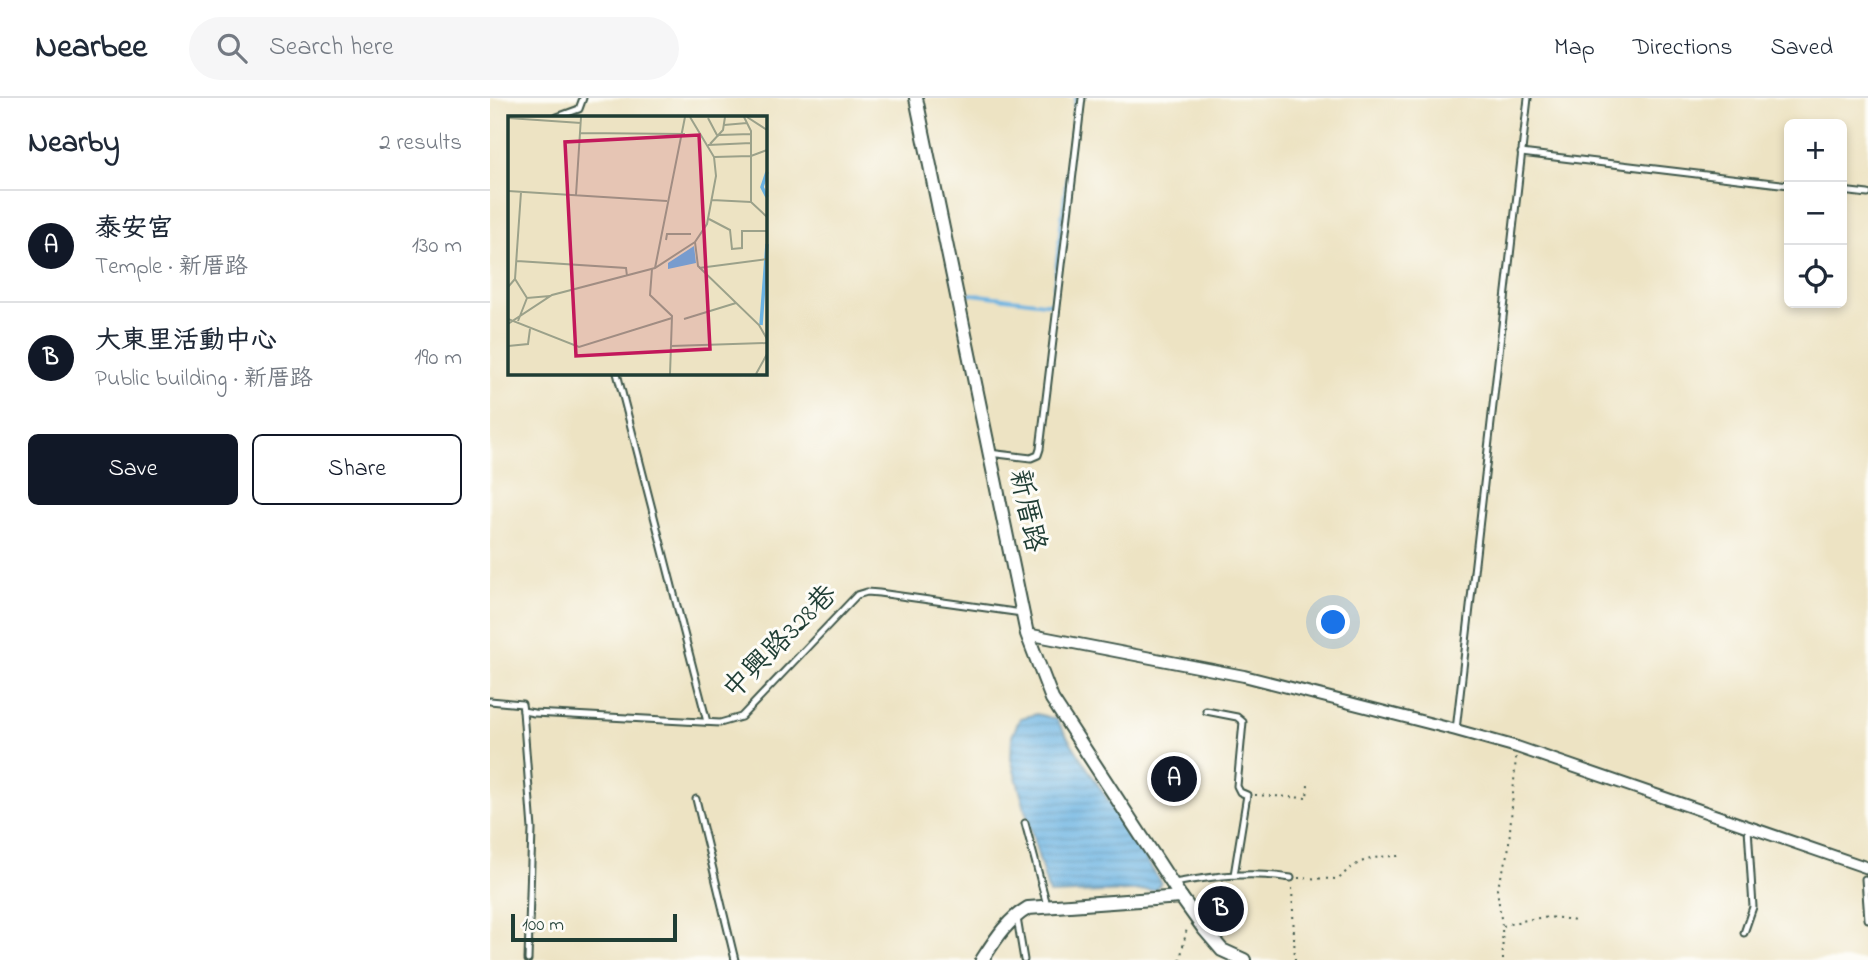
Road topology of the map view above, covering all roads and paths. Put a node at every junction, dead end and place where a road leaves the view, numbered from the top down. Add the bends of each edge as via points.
1 (583, 98) edge
2 (916, 98) edge
3 (1082, 98) edge
4 (1528, 98) edge
5 (560, 116) edge
6 (1521, 153) junction
7 (1784, 183) edge
8 (1847, 192) edge
9 (1868, 194) edge
10 (617, 374) edge
11 (989, 453) junction
12 (1022, 613) junction
13 (1027, 634) junction
14 (490, 701) edge
15 (523, 711) junction
16 (1206, 711) dead end
17 (707, 723) junction
18 (1456, 730) junction
19 (1517, 747) junction
20 (1308, 785) dead end
21 (1247, 795) junction
22 (696, 799) dead end
23 (1026, 823) dead end
24 (1748, 828) junction
25 (1399, 856) dead end
26 (1866, 873) edge
27 (1234, 875) junction
28 (1291, 878) junction
29 (1174, 883) junction
30 (1181, 897) junction
31 (1047, 905) junction
32 (1189, 909) junction
33 (1016, 915) junction
34 (1868, 919) edge
35 (1577, 922) dead end
36 (1502, 926) junction
37 (1744, 933) dead end
38 (528, 960) edge
39 (735, 960) edge
40 (982, 960) edge
41 (1024, 960) edge
42 (1180, 960) edge
43 (1244, 960) edge
44 (1295, 960) edge
45 (1503, 960) edge

1 - 5 lane via 579,109
2 - 11 street, 新厝路
3 - 11 lane via 1040,449 1031,458
4 - 6 lane
6 - 7 lane
6 - 18 lane
8 - 9 lane
10 - 17 lane
11 - 12 street, 新厝路
12 - 13 street, 新厝路
12 - 17 lane, 中興路328巷 via 867,592 857,595 741,717
13 - 18 street via 1244,676
13 - 29 street, 新厝路 via 1052,699
14 - 15 lane, 中興路328巷 via 522,704
15 - 17 lane, 中興路328巷
15 - 38 lane via 532,829
16 - 21 lane via 1243,722 1237,786
18 - 19 street
19 - 24 street
19 - 36 path via 1508,855 1497,889
20 - 21 path via 1307,798
21 - 27 lane
22 - 39 lane
23 - 31 lane
24 - 26 street
24 - 37 lane via 1754,907
25 - 28 path via 1380,856 1350,866 1339,879
26 - 34 lane
27 - 28 lane via 1263,873
27 - 29 lane
28 - 44 path
29 - 30 street, 新厝路
30 - 31 street
30 - 32 street, 新厝路
31 - 33 street
32 - 42 path
32 - 43 street, 新厝路 via 1222,950
33 - 40 street
33 - 41 lane
35 - 36 path via 1565,917
36 - 45 path

